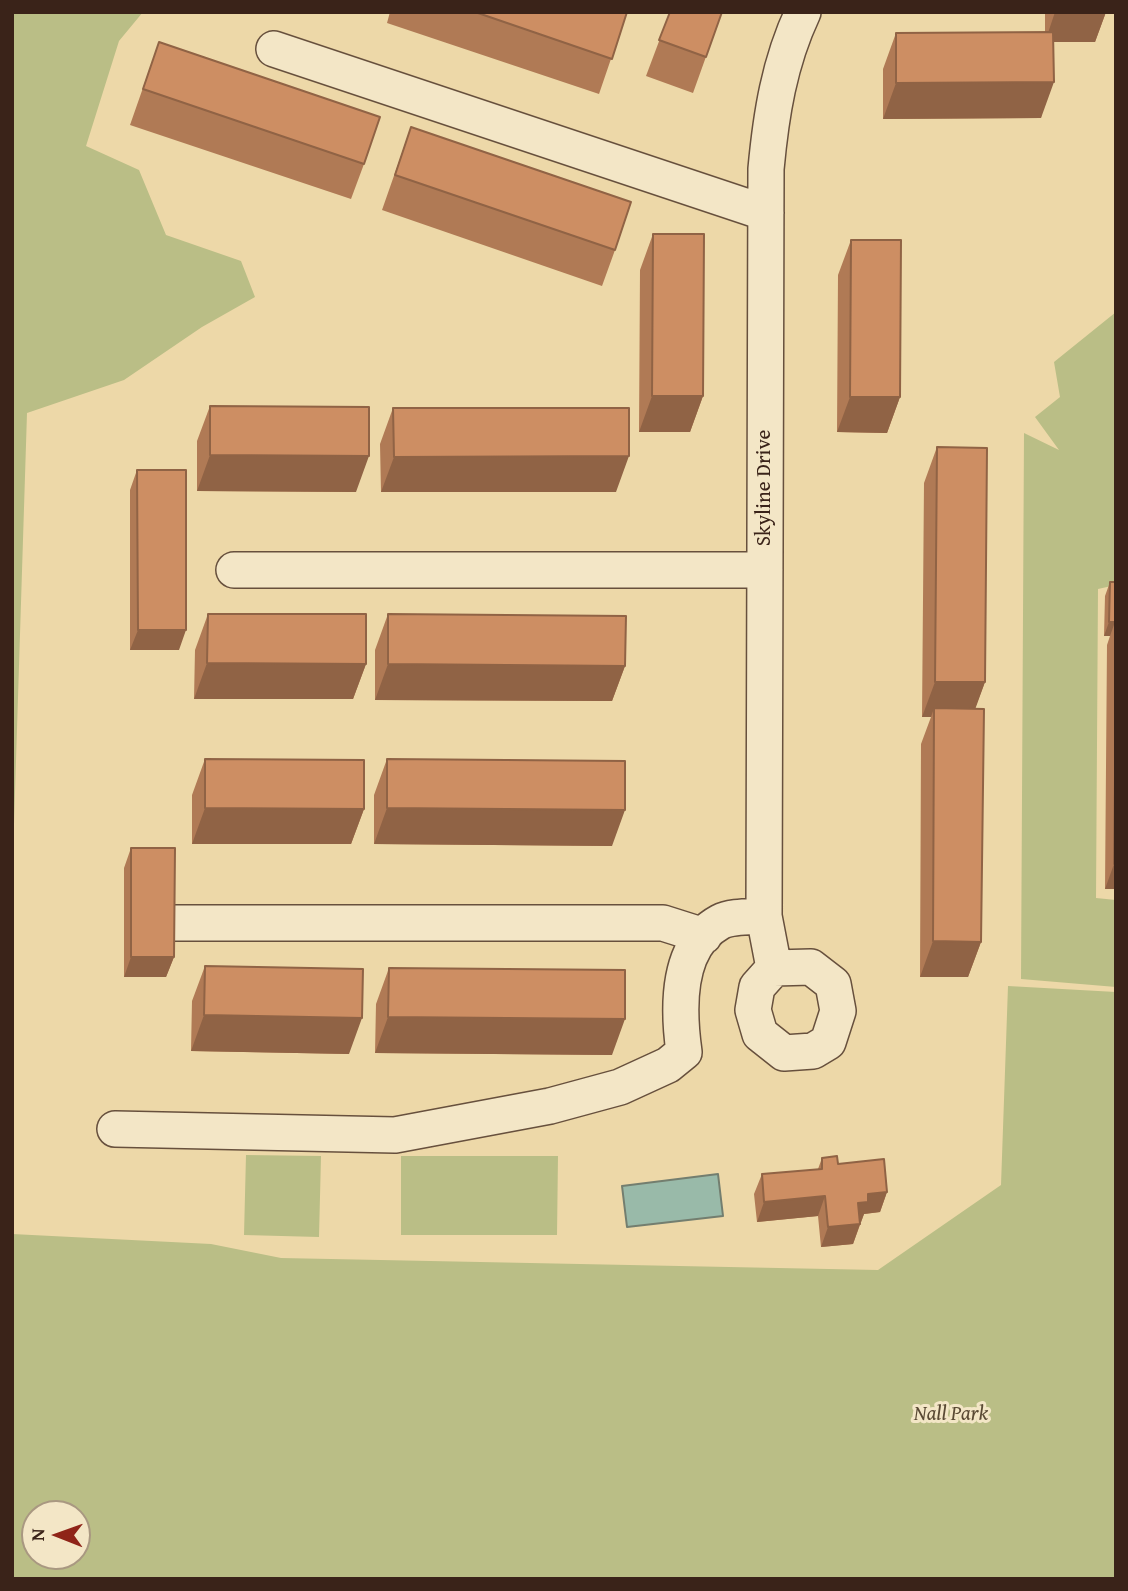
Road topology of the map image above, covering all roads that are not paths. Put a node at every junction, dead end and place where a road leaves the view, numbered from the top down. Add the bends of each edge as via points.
1 (803, 12) edge
2 (274, 49) dead end
3 (766, 214) junction
4 (234, 570) dead end
5 (765, 570) junction
6 (764, 916) junction
7 (175, 923) edge
8 (704, 936) junction
9 (774, 968) dead end
10 (115, 1129) dead end

1 - 3 street, Skyline Drive via 781,69 772,109
2 - 3 street
3 - 5 street, Skyline Drive
4 - 5 street
5 - 6 street, Skyline Drive
6 - 8 street via 721,921
6 - 9 street, Skyline Drive
7 - 8 street via 663,923
8 - 10 street via 696,942 685,969 681,1002 684,1052 668,1065 620,1087 550,1107 395,1135

